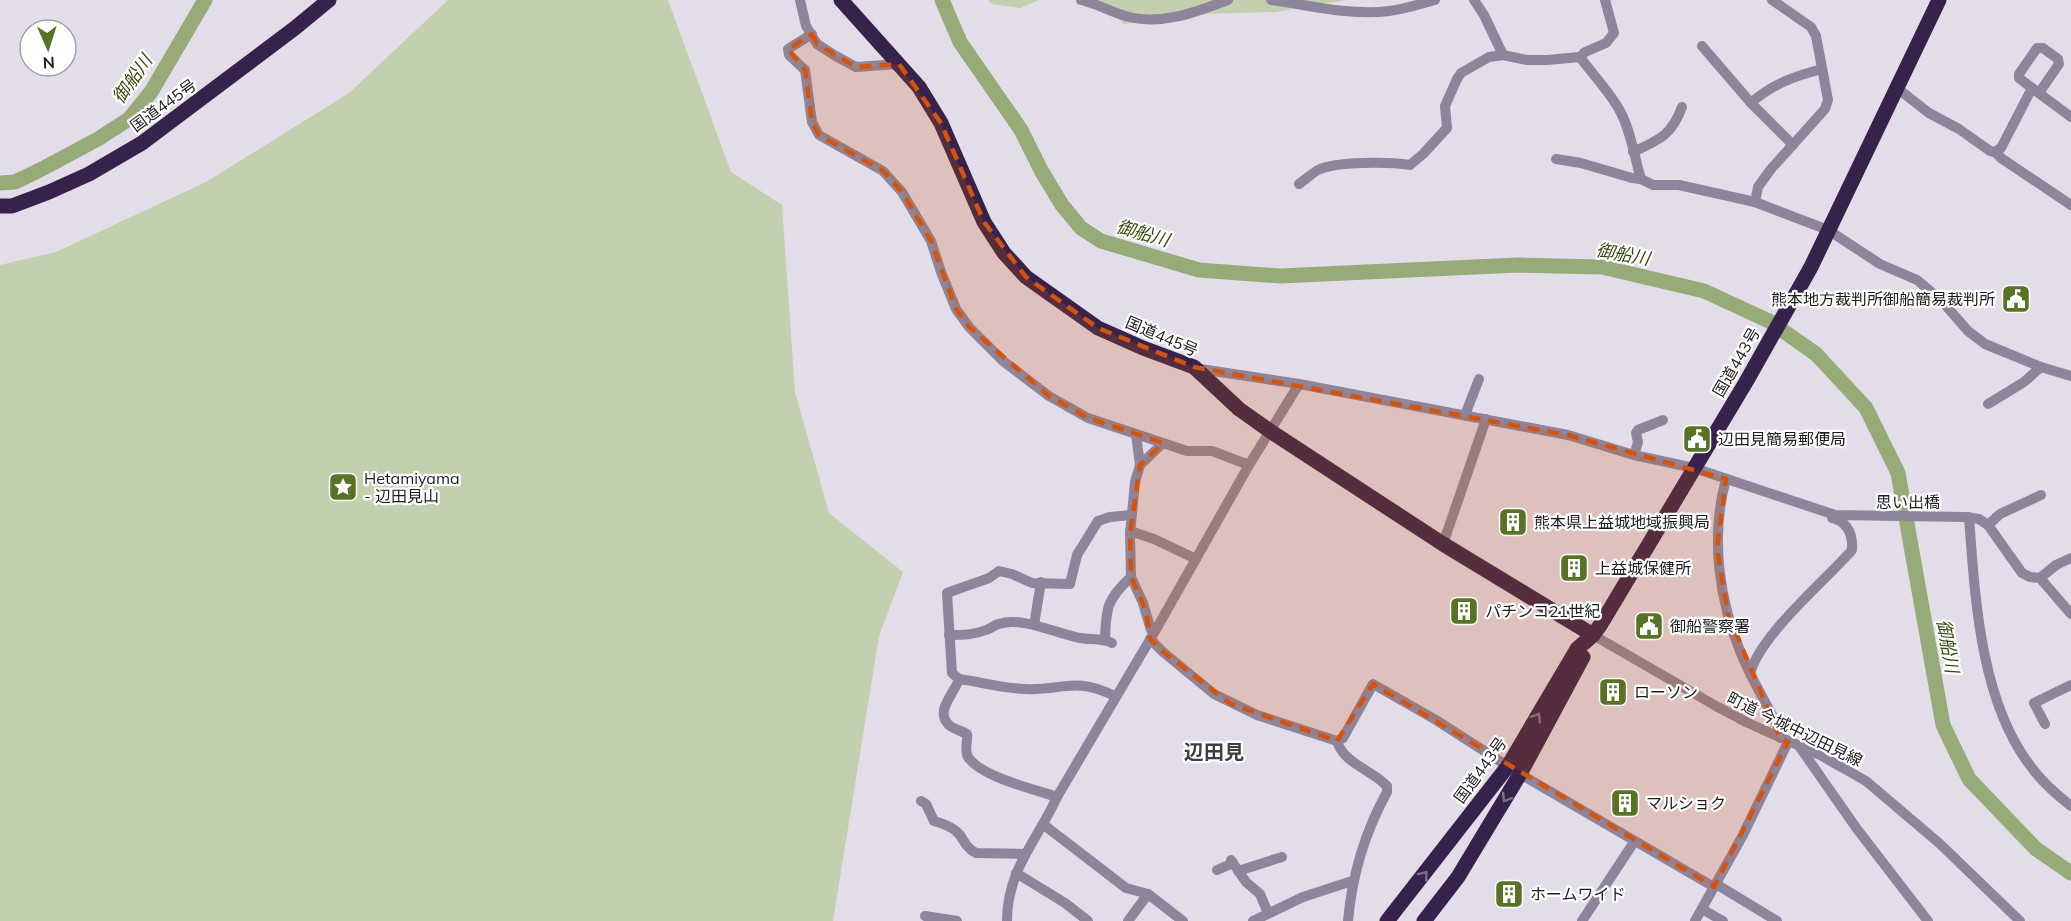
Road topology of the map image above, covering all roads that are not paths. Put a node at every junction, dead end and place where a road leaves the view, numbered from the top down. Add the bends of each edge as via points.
1 (329, 0) edge
2 (800, 0) edge
3 (841, 0) edge
4 (1081, 0) edge
5 (1228, 0) edge
6 (1271, 0) edge
7 (1435, 0) edge
8 (1474, 0) edge
9 (1605, 0) edge
10 (1772, 0) edge
11 (1939, 0) edge
12 (812, 34) junction
13 (1702, 46) dead end
14 (1503, 56) junction
15 (1580, 57) junction
16 (899, 64) junction
17 (1822, 69) junction
18 (1897, 88) junction
19 (1751, 103) junction
20 (1682, 107) dead end
21 (2071, 117) edge
22 (1793, 145) junction
23 (1633, 152) junction
24 (1995, 152) junction
25 (1556, 159) dead end
26 (1641, 179) junction
27 (1299, 184) dead end
28 (1755, 202) junction
29 (2071, 205) edge
30 (0, 206) edge
31 (1828, 230) junction
32 (2041, 367) junction
33 (1194, 368) junction
34 (2071, 375) edge
35 (1479, 380) dead end
36 (1299, 384) junction
37 (1988, 404) dead end
38 (1465, 415) junction
39 (1486, 419) junction
40 (1663, 420) dead end
41 (1270, 431) junction
42 (1136, 434) junction
43 (1163, 443) junction
44 (1634, 455) junction
45 (1140, 465) junction
46 (1249, 465) junction
47 (1694, 468) junction
48 (1726, 479) junction
49 (2041, 495) dead end
50 (1826, 513) junction
51 (1131, 515) junction
52 (1966, 517) junction
53 (1988, 525) junction
54 (1130, 531) junction
55 (1443, 544) junction
56 (2071, 558) edge
57 (1196, 559) junction
58 (1131, 577) junction
59 (2040, 578) junction
60 (1041, 582) junction
61 (2071, 614) edge
62 (1034, 625) junction
63 (949, 635) junction
64 (1593, 635) junction
65 (1152, 636) junction
66 (1750, 674) junction
67 (959, 679) junction
68 (2071, 685) edge
69 (1115, 696) junction
70 (2045, 724) dead end
71 (1784, 740) junction
72 (1337, 741) junction
73 (1800, 746) junction
74 (1514, 770) junction
75 (1057, 797) junction
76 (921, 801) dead end
77 (2071, 806) edge
78 (1044, 825) junction
79 (1634, 842) junction
80 (1025, 854) junction
81 (1281, 857) dead end
82 (1234, 864) junction
83 (1217, 870) dead end
84 (1016, 873) junction
85 (1352, 881) junction
86 (1715, 885) junction
87 (1148, 894) junction
88 (1702, 909) junction
89 (1268, 913) junction
90 (925, 916) dead end
91 (957, 921) edge
92 (1007, 921) edge
93 (1088, 921) edge
94 (1128, 921) edge
95 (1183, 921) edge
96 (1253, 921) edge
97 (1348, 921) edge
98 (1387, 921) edge
99 (1424, 921) edge
100 (1582, 921) edge
101 (1695, 921) edge
102 (1722, 921) edge
103 (1777, 921) edge
104 (1928, 921) edge
105 (2020, 921) edge

1 - 30 highway, 国道445号 via 142,143 49,192 12,206
2 - 12 street
3 - 16 highway, 国道445号
4 - 5 street via 1145,20 1179,17
6 - 7 street via 1352,12 1386,12
8 - 14 street
9 - 15 street via 1614,33 1606,43
10 - 17 street via 1811,27 1818,41
11 - 18 highway, 国道443号
12 - 16 street via 817,44 856,67
12 - 42 street via 788,49 805,70 812,122 819,135 883,171 902,192 931,241 956,309 969,327 1003,361 1049,396 1088,418
13 - 19 street
14 - 15 street via 1537,60
14 - 27 street via 1489,57 1461,73 1445,106 1447,128 1410,165 1330,166 1317,170
15 - 23 street via 1620,111
16 - 33 highway, 国道445号 via 941,123 984,222 1004,254 1026,277 1098,328
17 - 19 street via 1767,89
17 - 22 street via 1828,104
18 - 24 street via 1929,113
18 - 31 highway, 国道443号
19 - 22 street
20 - 23 street via 1670,131
21 - 24 street via 2036,90
22 - 28 street via 1758,187
23 - 26 street
24 - 29 street
25 - 26 street
26 - 28 street via 1653,185 1679,185
28 - 31 street
31 - 32 street via 1880,264 1917,280 1985,344
31 - 47 highway, 国道443号 via 1811,267
32 - 34 street
32 - 37 street
33 - 36 street
33 - 41 highway, 国道445号
35 - 38 street
36 - 38 street
36 - 41 street
38 - 39 street
39 - 44 street via 1568,435
39 - 55 street
40 - 44 street via 1638,430
41 - 46 street
41 - 55 highway, 国道445号
42 - 43 street
42 - 45 street
43 - 45 street
43 - 46 street via 1187,451 1212,451
44 - 47 street
45 - 51 street
46 - 57 street
47 - 48 street
47 - 64 highway, 国道443号
48 - 50 street
48 - 66 street via 1718,526 1719,564 1728,614
49 - 53 street via 2000,514
50 - 52 street, 思い出橋
50 - 66 street via 1824,516 1839,520 1848,528 1851,550 1775,632
51 - 54 street
51 - 60 street via 1098,520 1077,555 1070,584
52 - 53 street
52 - 77 street via 1983,637 2002,715 2031,767
53 - 59 street via 2022,573
54 - 57 street
54 - 58 street
55 - 64 highway, 国道445号
56 - 59 street
57 - 65 street
58 - 62 street via 1109,601 1109,641 1080,638
58 - 65 street
59 - 61 street
60 - 62 street
60 - 63 street via 1032,583 999,571 948,591
62 - 63 street via 998,624 984,631
63 - 67 street via 952,673
64 - 71 street, 町道 今城中辺田見線
64 - 74 highway, 国道443号
65 - 69 street
65 - 72 street via 1162,652 1214,694 1257,714
66 - 71 street
67 - 69 street via 1024,689 1083,684
67 - 75 street via 943,715 949,725 967,734 968,757 1001,779
68 - 70 street via 2034,703
69 - 75 street
71 - 73 street, 町道 今城中辺田見線
71 - 86 street via 1743,836
72 - 74 street via 1373,684
72 - 85 street via 1343,753 1388,789
73 - 104 street
73 - 105 street, 町道 今城中辺田見線 via 1847,769 1884,794
74 - 79 street
98 -> 74 highway, 国道443号
74 -> 99 highway, 国道443号 via 1458,877
75 - 78 street
76 - 80 street via 934,821 958,833 976,853
78 - 80 street
78 - 87 street via 1125,888
79 - 86 street
79 - 100 street
80 - 84 street
81 - 82 street
82 - 83 street
82 - 89 street via 1260,894
84 - 92 street
84 - 93 street
85 - 89 street
85 - 97 street
86 - 88 street
86 - 103 street
87 - 94 street
87 - 95 street
88 - 101 street
88 - 102 street
89 - 96 street
90 - 91 street

